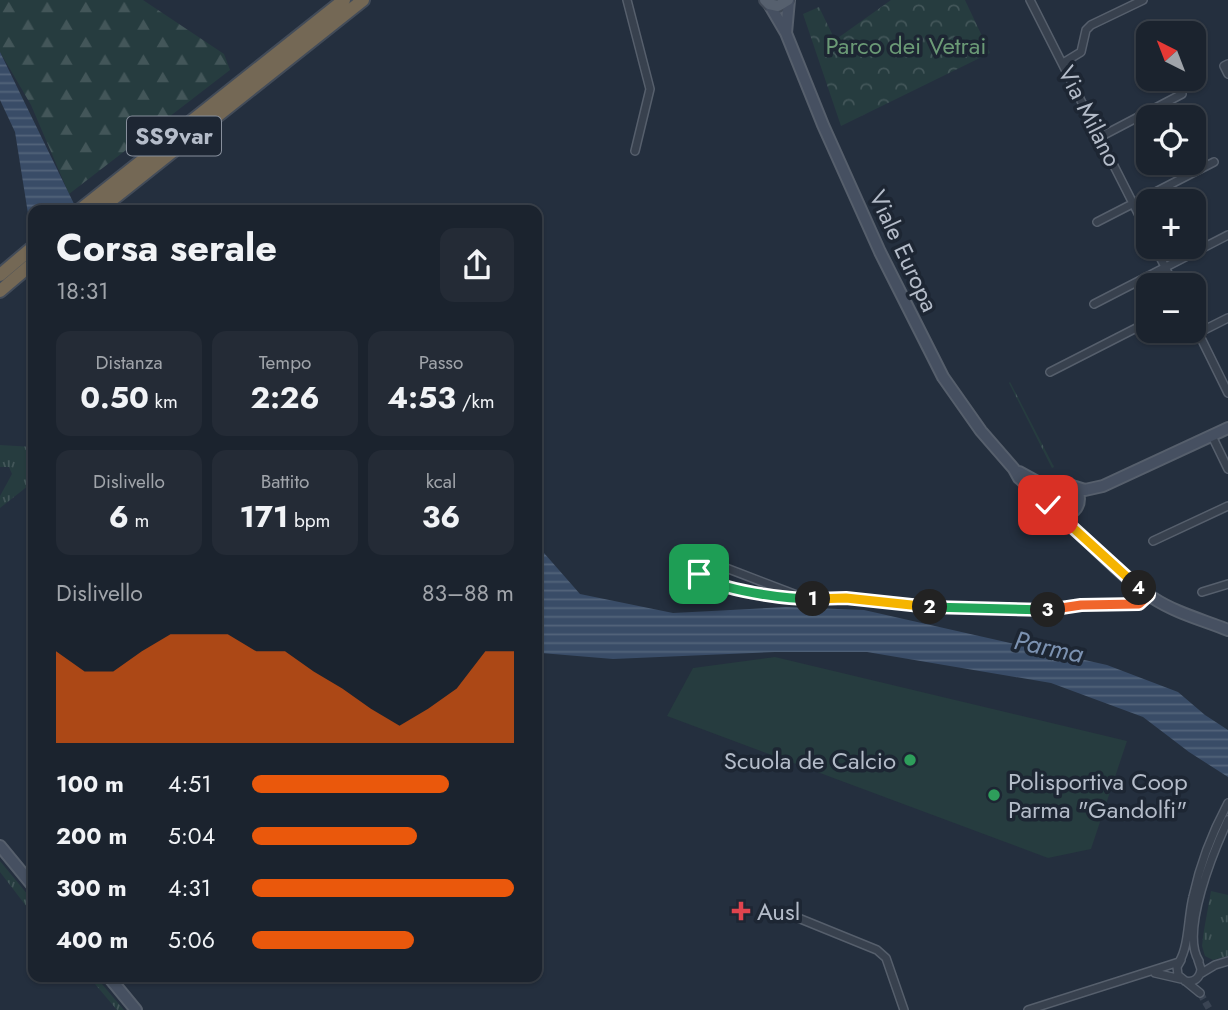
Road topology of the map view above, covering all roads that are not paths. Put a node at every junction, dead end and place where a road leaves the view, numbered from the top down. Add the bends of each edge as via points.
1 (344, 0) edge
2 (363, 0) edge
3 (627, 0) edge
4 (788, 0) edge
5 (1030, 0) edge
6 (1143, 0) edge
7 (767, 2) edge
8 (786, 33) junction
9 (1063, 63) junction
10 (1228, 64) edge
11 (271, 66) junction
12 (1228, 74) edge
13 (1182, 94) dead end
14 (1100, 137) junction
15 (635, 151) dead end
16 (1214, 162) dead end
17 (1133, 203) junction
18 (87, 205) edge
19 (105, 205) edge
20 (1136, 209) edge
21 (1097, 222) dead end
22 (1228, 235) edge
23 (28, 251) edge
24 (1161, 259) edge
25 (28, 267) edge
26 (1165, 267) junction
27 (1168, 273) edge
28 (0, 275) edge
29 (0, 291) edge
30 (1094, 304) dead end
31 (1228, 318) edge
32 (1136, 328) edge
33 (1206, 329) edge
34 (1203, 343) edge
35 (1050, 372) dead end
36 (1228, 393) edge
37 (1228, 428) edge
38 (1212, 436) junction
39 (1014, 469) junction
40 (1228, 469) edge
41 (1066, 485) junction
42 (1103, 486) junction
43 (1077, 505) junction
44 (1228, 506) edge
45 (1052, 510) junction
46 (1081, 534) junction
47 (1153, 541) dead end
48 (1228, 584) edge
49 (1202, 592) dead end
50 (1149, 595) junction
51 (813, 599) junction
52 (1228, 630) edge
53 (1228, 803) edge
54 (1228, 820) edge
55 (0, 846) edge
56 (1207, 860) junction
57 (28, 880) edge
58 (781, 911) dead end
59 (1228, 961) edge
60 (1179, 962) junction
61 (1199, 963) junction
62 (1215, 965) junction
63 (1151, 972) junction
64 (1200, 975) junction
65 (1184, 980) junction
66 (116, 982) edge
67 (136, 1010) edge
68 (904, 1010) edge
69 (1028, 1010) edge

1 - 11 highway
2 - 11 highway
3 - 15 street via 650,89
4 - 7 main road via 778,6
4 - 8 main road
5 - 9 street, Via Milano
6 - 9 street via 1091,25 1081,52
7 - 8 main road, Viale Europa
8 - 39 main road, Viale Europa via 839,163 925,343 950,389
9 - 14 street, Via Milano
10 - 12 street via 1224,66
11 - 18 highway, SS9var
11 - 19 highway, SS9var
13 - 14 street
14 - 17 street, Via Milano
16 - 17 street
17 - 20 street, Via Milano
17 - 21 street
22 - 26 street
23 - 28 highway
24 - 26 street
25 - 29 highway
26 - 27 street
26 - 30 street
31 - 33 street
32 - 35 street
34 - 36 street
37 - 38 main road
38 - 40 street
38 - 42 main road
39 - 41 main road, Viale Europa via 1039,483
39 - 45 main road, Viale Europa
41 - 42 main road, Viale Europa
41 - 43 main road via 1078,494
41 - 45 main road via 1053,486 1048,493
42 - 43 main road
43 - 45 main road via 1069,513
43 - 46 main road via 1074,517
44 - 47 street
45 - 46 main road, Viale Europa
46 - 50 main road, Viale Europa
48 - 49 street
50 - 51 street via 1139,604 1081,605 1052,611
50 - 52 main road, Viale Europa
51 - 51 street via 713,563 704,563 699,570 706,580 741,590
53 - 56 street
54 - 56 street
55 - 57 main road
56 - 60 street via 1190,908
56 - 61 street via 1193,938
58 - 68 street via 877,950 886,958
59 - 62 street
60 - 61 street via 1189,957
60 - 63 street
60 - 65 street via 1177,970
61 - 62 street
61 - 64 street
62 - 64 street
63 - 65 street
63 - 69 street
64 - 65 street via 1193,981
64 - 65 street via 1200,993
66 - 67 main road

